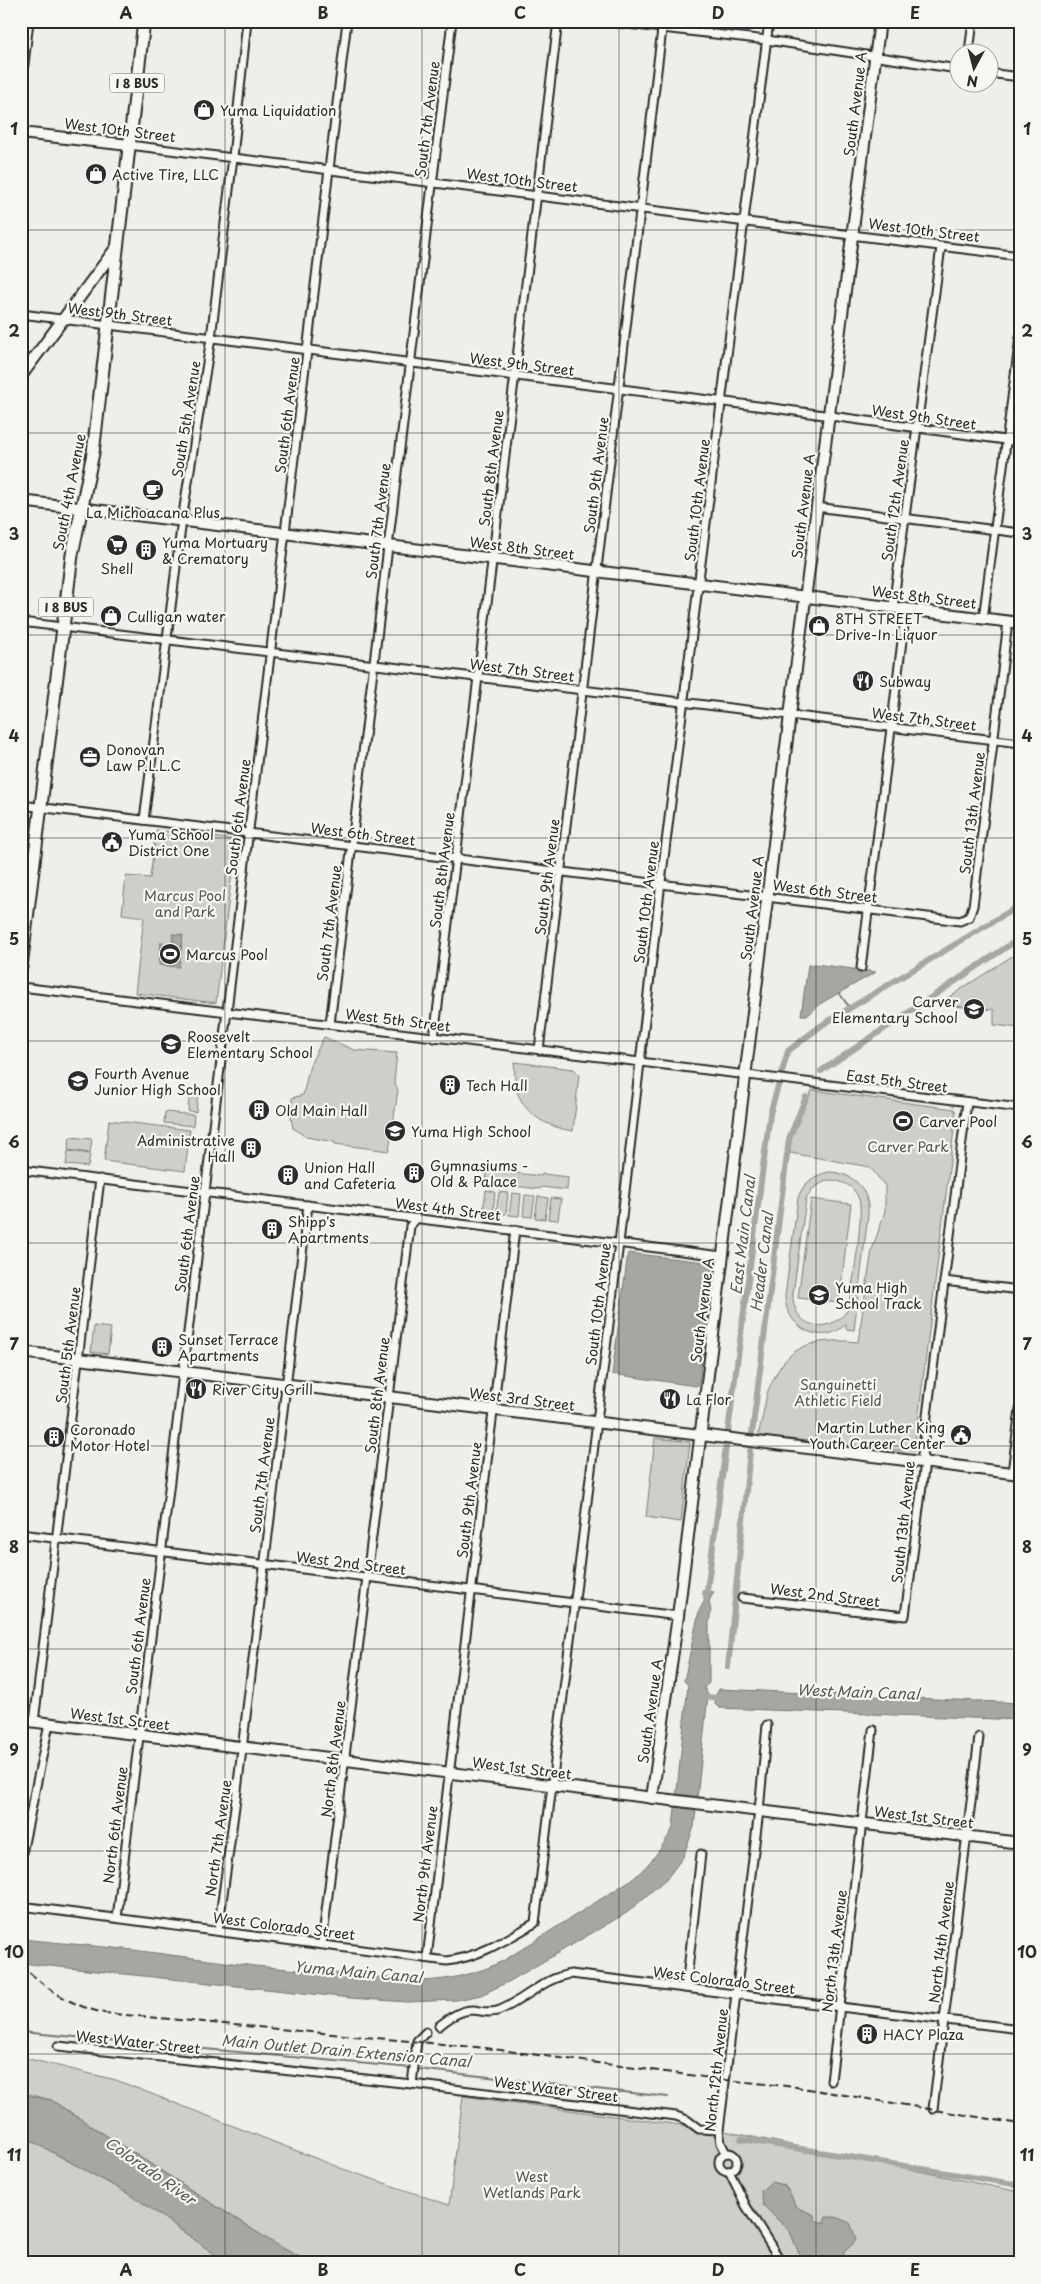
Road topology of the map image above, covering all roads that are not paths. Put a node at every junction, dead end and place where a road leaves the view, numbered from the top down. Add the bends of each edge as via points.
1 (29, 21) edge
2 (144, 21) edge
3 (247, 21) edge
4 (347, 21) edge
5 (452, 21) edge
6 (558, 21) edge
7 (601, 21) edge
8 (769, 21) edge
9 (880, 21) edge
10 (972, 21) edge
11 (663, 25) edge
12 (767, 40) junction
13 (970, 42) edge
14 (876, 55) junction
15 (948, 67) edge
16 (998, 74) edge
17 (1020, 77) edge
18 (21, 90) edge
19 (21, 133) edge
20 (129, 144) junction
21 (233, 158) junction
22 (329, 170) junction
23 (432, 182) junction
24 (537, 196) junction
25 (640, 208) junction
26 (744, 221) junction
27 (852, 235) junction
28 (941, 247) junction
29 (116, 248) junction
30 (1020, 256) edge
31 (21, 314) edge
32 (63, 320) junction
33 (107, 325) junction
34 (1020, 337) edge
35 (211, 338) junction
36 (1019, 349) edge
37 (307, 350) junction
38 (410, 363) junction
39 (21, 376) edge
40 (515, 376) junction
41 (619, 388) junction
42 (722, 401) junction
43 (829, 415) junction
44 (917, 429) junction
45 (1006, 441) junction
46 (1020, 442) edge
47 (21, 500) edge
48 (816, 507) junction
49 (81, 508) junction
50 (906, 518) junction
51 (182, 520) junction
52 (995, 530) junction
53 (1020, 532) edge
54 (285, 533) junction
55 (388, 546) junction
56 (492, 558) junction
57 (597, 570) junction
58 (698, 583) junction
59 (806, 596) junction
60 (893, 607) junction
61 (906, 609) junction
62 (983, 619) junction
63 (21, 622) edge
64 (1008, 622) junction
65 (1020, 623) edge
66 (63, 628) junction
67 (167, 640) junction
68 (270, 653) junction
69 (373, 665) junction
70 (478, 678) junction
71 (582, 690) junction
72 (684, 703) junction
73 (790, 715) junction
74 (891, 728) junction
75 (994, 740) junction
76 (1020, 743) edge
77 (21, 805) edge
78 (41, 807) junction
79 (144, 820) junction
80 (248, 834) junction
81 (351, 845) junction
82 (456, 858) junction
83 (560, 871) junction
84 (661, 882) junction
85 (767, 896) junction
86 (868, 909) junction
87 (969, 917) joint
88 (21, 967) edge
89 (861, 968) dead end
90 (21, 987) edge
91 (227, 1012) junction
92 (330, 1024) junction
93 (434, 1038) junction
94 (539, 1050) junction
95 (640, 1063) junction
96 (744, 1075) junction
97 (771, 1079) joint
98 (967, 1102) junction
99 (1020, 1108) edge
100 (21, 1170) edge
101 (100, 1179) junction
102 (205, 1193) junction
103 (308, 1205) junction
104 (416, 1219) junction
105 (514, 1230) junction
106 (619, 1243) junction
107 (722, 1256) junction
108 (944, 1281) junction
109 (1020, 1290) edge
110 (21, 1352) edge
111 (79, 1359) junction
112 (183, 1372) junction
113 (285, 1384) junction
114 (389, 1397) junction
115 (1020, 1409) edge
116 (492, 1410) junction
117 (596, 1422) junction
118 (699, 1435) junction
119 (925, 1462) junction
120 (1016, 1473) edge
121 (21, 1534) edge
122 (57, 1539) junction
123 (161, 1552) junction
124 (264, 1564) junction
125 (367, 1577) junction
126 (470, 1590) junction
127 (742, 1598) dead end
128 (574, 1603) junction
129 (678, 1616) junction
130 (905, 1616) joint
131 (21, 1720) edge
132 (34, 1722) junction
133 (49, 1724) junction
134 (767, 1725) dead end
135 (873, 1730) dead end
136 (138, 1735) junction
137 (979, 1738) dead end
138 (242, 1748) junction
139 (345, 1760) junction
140 (448, 1773) junction
141 (551, 1786) junction
142 (652, 1798) junction
143 (760, 1811) junction
144 (862, 1824) junction
145 (965, 1836) junction
146 (1020, 1843) edge
147 (701, 1854) dead end
148 (21, 1858) edge
149 (21, 1906) edge
150 (117, 1918) junction
151 (535, 1923) joint
152 (218, 1931) junction
153 (322, 1944) junction
154 (427, 1958) junction
155 (686, 1988) junction
156 (736, 1994) junction
157 (839, 2006) junction
158 (944, 2019) junction
159 (439, 2026) dead end
160 (1020, 2028) edge
161 (426, 2032) dead end
162 (58, 2046) dead end
163 (412, 2080) junction
164 (831, 2081) dead end
165 (933, 2109) dead end
166 (719, 2130) junction
167 (726, 2153) junction
168 (729, 2170) junction
169 (782, 2263) edge

1 - 18 street
2 - 20 main road, South 4th Avenue / I 8 BUS
3 - 21 street, South 5th Avenue
4 - 22 street, South 6th Avenue
5 - 23 street, South 7th Avenue
6 - 24 street, South 8th Avenue
7 - 11 street
8 - 12 street, South 10th Avenue
9 - 14 main road, South Avenue A
10 - 13 street
11 - 12 street
11 - 25 street, South 9th Avenue
12 - 14 street
12 - 26 street, South 10th Avenue
14 - 15 street
14 - 27 main road, South Avenue A
16 - 17 street
19 - 20 main road, West 10th Street
20 - 21 street, West 10th Street
20 - 29 main road, South 4th Avenue / I 8 BUS
21 - 22 street, West 10th Street
21 - 35 street, South 5th Avenue
22 - 23 street, West 10th Street
22 - 37 street, South 6th Avenue
23 - 24 street, West 10th Street
23 - 38 street, South 7th Avenue
24 - 25 street, West 10th Street
24 - 40 street, South 8th Avenue
25 - 26 street, West 10th Street
25 - 41 street, South 9th Avenue
26 - 27 street, West 10th Street
26 - 42 street, South 10th Avenue
27 - 28 street, West 10th Street
27 - 43 main road, South Avenue A
28 - 30 street, West 10th Street
28 - 44 street, South 12th Avenue
29 - 32 main road
29 - 33 main road, South 4th Avenue / I 8 BUS
31 - 32 street, West 9th Street
32 - 33 street, West 9th Street
32 - 39 main road
33 - 35 street, West 9th Street
33 - 49 main road, South 4th Avenue / I 8 BUS via 93,453
34 - 36 street
35 - 37 street, West 9th Street
35 - 51 street, South 5th Avenue
36 - 45 street
37 - 38 street, West 9th Street
37 - 54 street, South 6th Avenue
38 - 40 street, West 9th Street
38 - 55 street, South 7th Avenue
40 - 41 street, West 9th Street
40 - 56 street, South 8th Avenue
41 - 42 street, West 9th Street
41 - 57 street, South 9th Avenue
42 - 43 street, West 9th Street
42 - 58 street, South 10th Avenue
43 - 44 street, West 9th Street
43 - 48 main road, South Avenue A
44 - 45 street, West 9th Street
44 - 50 street, South 12th Avenue
45 - 46 street, West 9th Street
45 - 52 street
47 - 49 main road, West 8th Street
48 - 50 street
48 - 59 main road, South Avenue A
49 - 51 main road, West 8th Street
49 - 66 main road, South 4th Avenue / I 8 BUS
50 - 52 street
50 - 60 street, South 12th Avenue
51 - 54 main road, West 8th Street
51 - 67 street, South 5th Avenue
52 - 53 street
52 - 62 street
54 - 55 main road, West 8th Street
54 - 68 street, South 6th Avenue
55 - 56 main road, West 8th Street
55 - 69 street, South 7th Avenue
56 - 57 main road, West 8th Street
56 - 70 street, South 8th Avenue
57 - 58 main road, West 8th Street
57 - 71 street, South 9th Avenue
58 - 59 main road, West 8th Street
58 - 72 street, South 10th Avenue
59 - 60 main road, West 8th Street
59 - 73 main road, South Avenue A
60 - 61 main road, West 8th Street
61 - 62 main road, West 8th Street
61 - 74 street
62 - 64 main road, West 8th Street
63 - 66 street, West 7th Street
64 - 65 main road, West 8th Street
64 - 75 street, South 13th Avenue
66 - 67 street, West 7th Street
66 - 78 main road, South 4th Avenue / I 8 BUS
67 - 68 street, West 7th Street
67 - 79 street, South 5th Avenue
68 - 69 street, West 7th Street
68 - 80 street, South 6th Avenue
69 - 70 street, West 7th Street
69 - 81 street, South 7th Avenue
70 - 71 street, West 7th Street
70 - 82 street, South 8th Avenue
71 - 72 street, West 7th Street
71 - 83 street, South 9th Avenue
72 - 73 street, West 7th Street
72 - 84 street, South 10th Avenue
73 - 74 street, West 7th Street
73 - 85 main road, South Avenue A
74 - 75 street, West 7th Street
74 - 86 street
75 - 76 street, West 7th Street
75 - 87 street, South 13th Avenue
77 - 78 street, West 6th Street
78 - 79 street, West 6th Street
78 - 88 main road, South 4th Avenue / I 8 BUS
79 - 80 street, West 6th Street
80 - 81 street, West 6th Street
80 - 91 street, South 6th Avenue
81 - 82 street, West 6th Street
81 - 92 street, South 7th Avenue
82 - 83 street, West 6th Street
82 - 93 street, South 8th Avenue
83 - 84 street, West 6th Street
83 - 94 street, South 9th Avenue
84 - 85 street, West 6th Street
84 - 95 street, South 10th Avenue
85 - 86 street, West 6th Street
85 - 96 main road, South Avenue A
86 - 87 street, West 6th Street via 960,921
86 - 89 street
90 - 91 street, West 5th Street
91 - 92 street, West 5th Street
91 - 102 street, South 6th Avenue
92 - 93 street, West 5th Street
93 - 94 street, West 5th Street
94 - 95 street, West 5th Street
95 - 96 street, West 5th Street
95 - 106 street, South 10th Avenue
96 - 97 street, West 5th Street
96 - 107 main road, South Avenue A
97 - 98 street, East 5th Street
98 - 99 street, East 5th Street
98 - 108 street, South 13th Avenue
100 - 101 street, West 4th Street
101 - 102 street, West 4th Street
101 - 111 street, South 5th Avenue
102 - 103 street, West 4th Street
102 - 112 street, South 6th Avenue
103 - 104 street, West 4th Street
103 - 113 street, South 7th Avenue
104 - 105 street, West 4th Street
104 - 114 street, South 8th Avenue via 410,1226
105 - 106 street, West 4th Street
105 - 116 street, South 9th Avenue
106 - 107 street, West 4th Street
106 - 117 street, South 10th Avenue
107 - 118 main road, South Avenue A
108 - 109 street
108 - 119 street, South 13th Avenue via 922,1455
110 - 111 main road, West 3rd Street
111 - 112 main road, West 3rd Street
111 - 122 street, South 5th Avenue
112 - 113 main road, West 3rd Street
112 - 123 street, South 6th Avenue
113 - 114 main road, West 3rd Street
113 - 124 street, South 7th Avenue
114 - 116 main road, West 3rd Street
114 - 125 street, South 8th Avenue
115 - 120 street
116 - 117 main road, West 3rd Street
116 - 126 street, South 9th Avenue
117 - 118 main road, West 3rd Street
117 - 128 street, South 10th Avenue
118 - 119 main road, West 3rd Street
118 - 129 main road, South Avenue A
119 - 120 main road, West 3rd Street
119 - 130 street, South 13th Avenue
121 - 122 street, West 2nd Street
122 - 123 street, West 2nd Street
122 - 132 street, South 5th Avenue
123 - 124 street, West 2nd Street
123 - 136 street, South 6th Avenue
124 - 125 street, West 2nd Street
124 - 138 street, South 7th Avenue
125 - 126 street, West 2nd Street
125 - 139 street, North 8th Avenue
126 - 128 street, West 2nd Street
126 - 140 street, South 9th Avenue
127 - 130 street, West 2nd Street
128 - 129 street, West 2nd Street
128 - 141 street, South 10th Avenue
129 - 142 main road, South Avenue A
131 - 132 main road, West 1st Street
132 - 133 main road, West 1st Street
133 - 136 main road, West 1st Street
133 - 148 street
134 - 143 street
135 - 144 street, North 13th Avenue
136 - 138 main road, West 1st Street
136 - 150 street, North 6th Avenue
137 - 145 street, North 14th Avenue
138 - 139 main road, West 1st Street
138 - 152 street, North 7th Avenue
139 - 140 main road, West 1st Street
139 - 153 street, North 8th Avenue
140 - 141 main road, West 1st Street
140 - 154 street, North 9th Avenue
141 - 142 main road, West 1st Street
141 - 151 street, South 10th Avenue
142 - 143 main road, West 1st Street
143 - 144 main road, West 1st Street
143 - 156 street, North 12th Avenue
144 - 145 main road, West 1st Street
144 - 157 street, North 13th Avenue
145 - 146 main road, West 1st Street
145 - 158 street, North 14th Avenue
147 - 155 street
149 - 150 street, West Colorado Street
150 - 152 street, West Colorado Street
151 - 154 street, West Colorado Street via 464,1959
152 - 153 street, West Colorado Street
153 - 154 street, West Colorado Street
155 - 156 street, West Colorado Street
155 - 159 street, West Colorado Street via 571,1974 557,1976 499,2010 471,2010 452,2016
156 - 157 street, West Colorado Street
156 - 166 street, North 12th Avenue
157 - 158 street, West Colorado Street
157 - 164 street, North 13th Avenue
158 - 160 street, West Colorado Street
158 - 165 street, North 14th Avenue
161 - 163 street via 416,2041
162 - 163 street, West Water Street
163 - 166 street, West Water Street via 676,2116 699,2129
166 - 167 street, North 12th Avenue
167 - 168 street via 734,2155 737,2161 736,2166
167 - 168 street via 718,2162 723,2170
168 - 169 street via 746,2206

